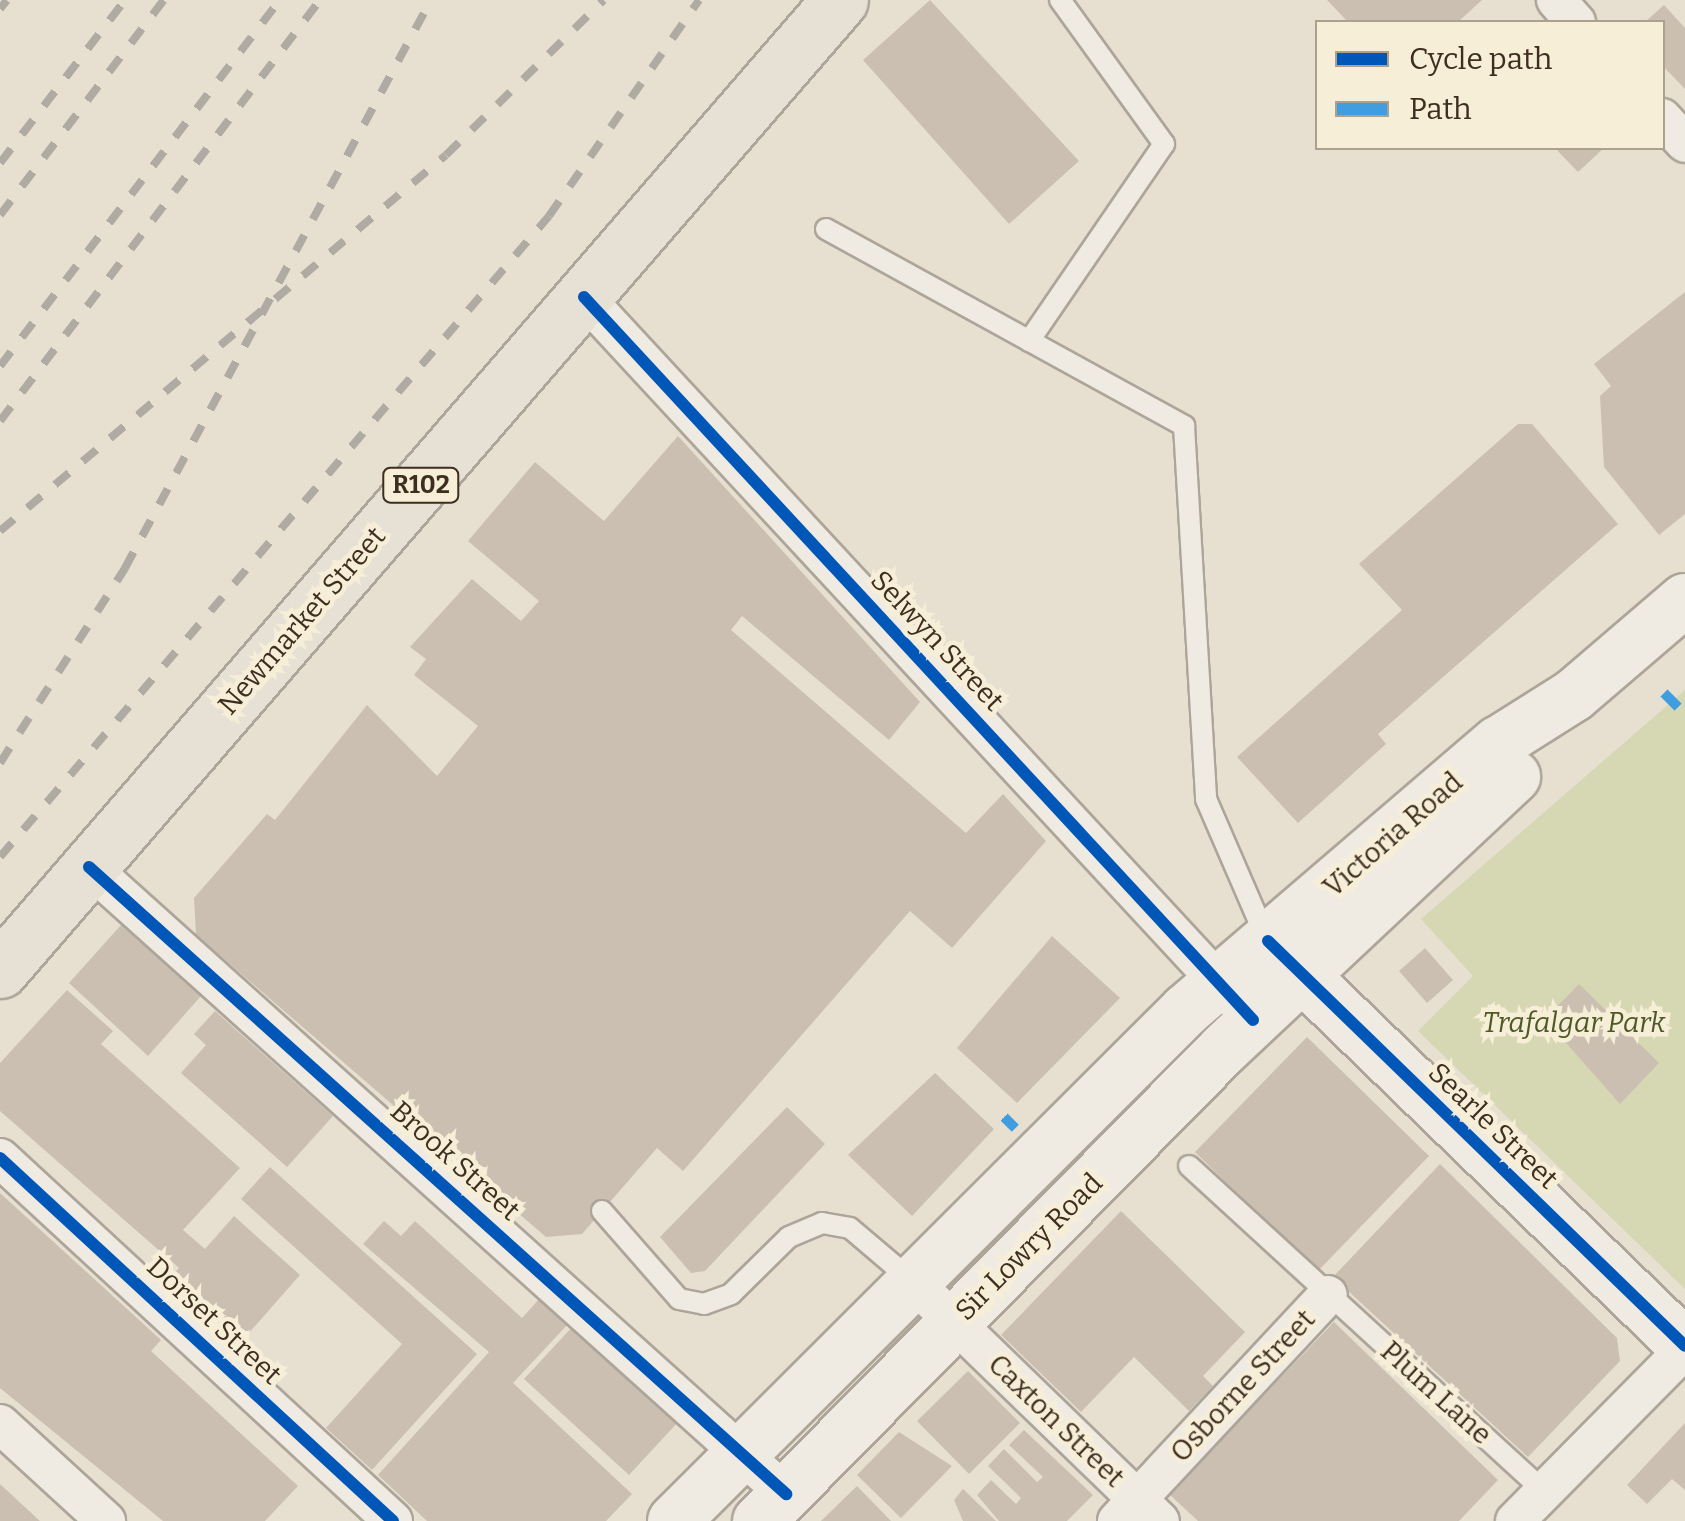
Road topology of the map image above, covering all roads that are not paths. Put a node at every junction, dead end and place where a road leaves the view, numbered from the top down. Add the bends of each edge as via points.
1 (840, 0) edge
2 (1060, 0) edge
3 (1556, 0) edge
4 (1574, 20) edge
5 (1665, 121) edge
6 (1685, 143) edge
7 (826, 229) dead end
8 (584, 297) junction
9 (1029, 340) junction
10 (1685, 600) edge
11 (90, 867) junction
12 (1284, 958) junction
13 (0, 970) edge
14 (1219, 982) junction
15 (1253, 1020) junction
16 (0, 1158) edge
17 (1189, 1166) dead end
18 (602, 1212) dead end
19 (910, 1279) junction
20 (1328, 1295) junction
21 (954, 1322) junction
22 (1685, 1347) edge
23 (0, 1424) edge
24 (741, 1452) junction
25 (1544, 1491) junction
26 (773, 1507) edge
27 (1138, 1514) edge
28 (106, 1521) edge
29 (394, 1521) edge
30 (674, 1521) edge
31 (1515, 1521) edge

1 - 8 main road, Newmarket Street / R102
2 - 9 lane via 1164,144
3 - 4 street
5 - 6 street
7 - 9 lane
8 - 11 main road, Newmarket Street / R102
8 - 14 street, Selwyn Street
9 - 12 lane via 1184,426 1206,799
10 - 12 main road, Victoria Road via 1574,696 1524,768
11 - 13 main road, Newmarket Street / R102
11 - 24 street, Brook Street
12 - 14 main road, Victoria Road
12 - 15 main road, Sir Lowry Road
12 - 22 main road, Searle Street
14 - 15 street, Selwyn Street
14 - 19 main road
15 - 21 main road, Sir Lowry Road
16 - 29 street, Dorset Street
17 - 20 lane, Plum Lane
18 - 19 lane via 679,1299 704,1304 731,1294 789,1237 822,1224 850,1228
19 - 21 street, Caxton Street
19 - 24 main road
20 - 25 lane, Plum Lane
20 - 27 street, Osborne Street
21 - 26 main road, Sir Lowry Road
21 - 27 street, Caxton Street
22 - 25 street
23 - 28 street
24 - 26 street, Brook Street
24 - 30 main road
25 - 31 street

